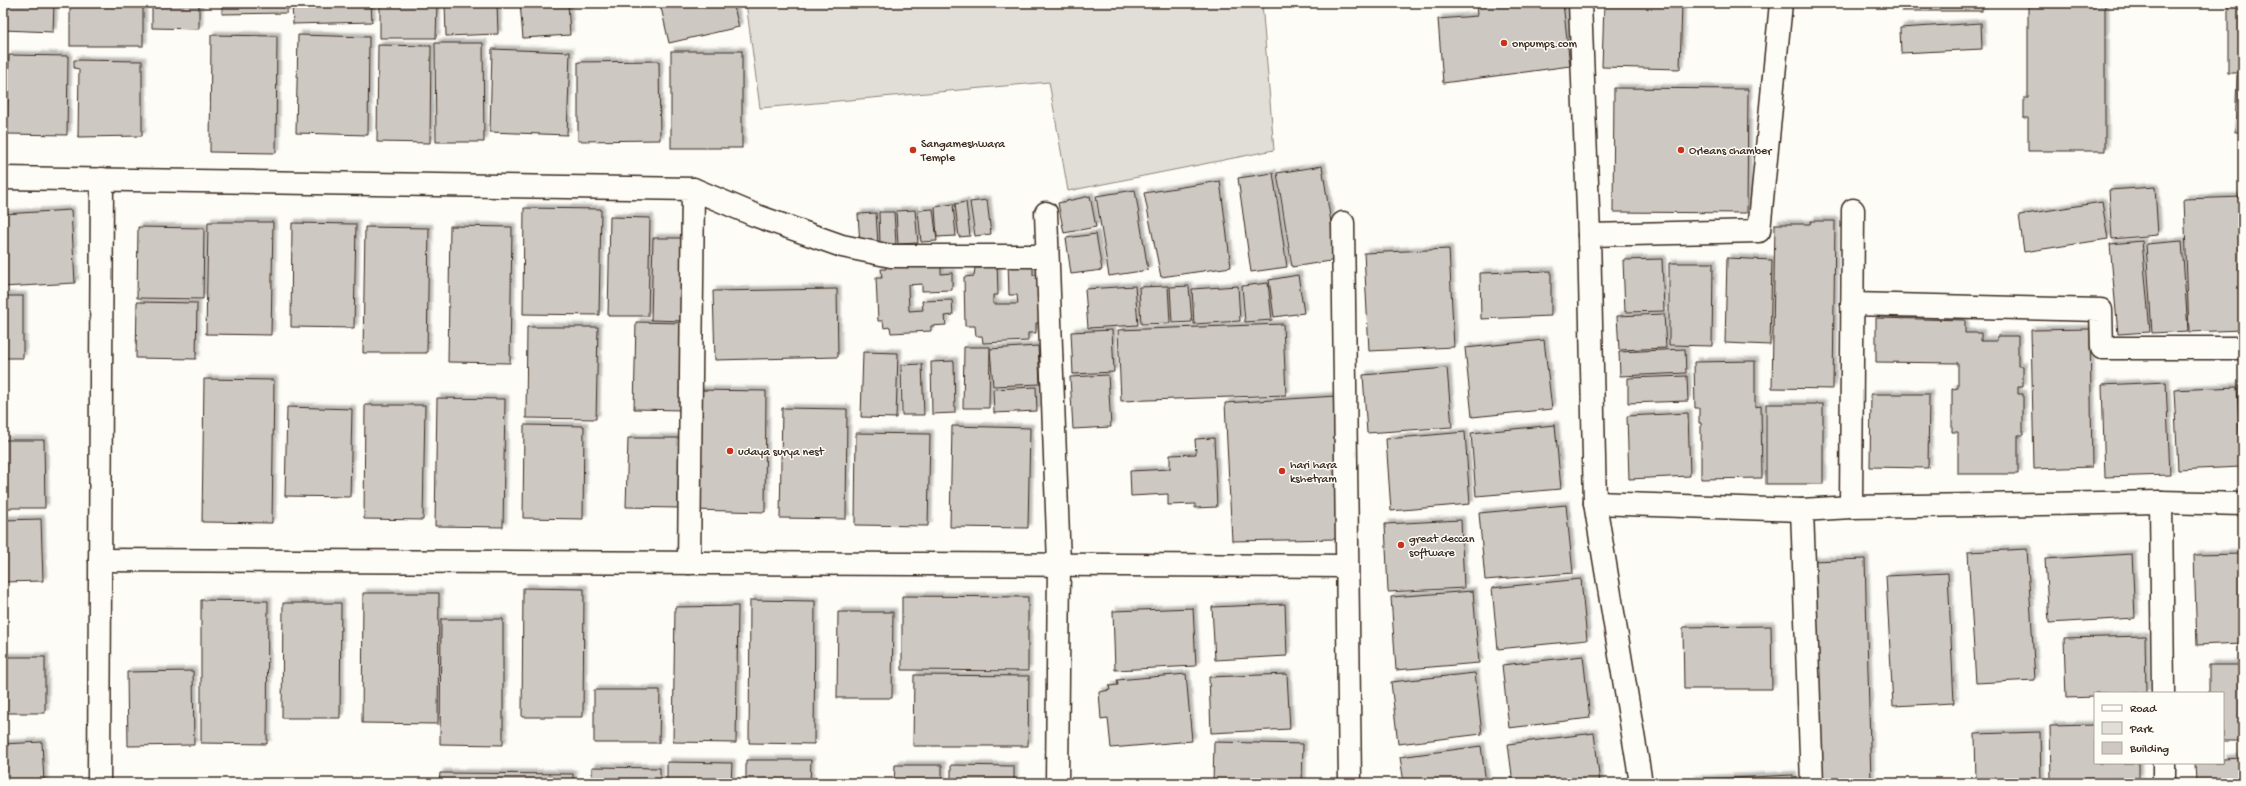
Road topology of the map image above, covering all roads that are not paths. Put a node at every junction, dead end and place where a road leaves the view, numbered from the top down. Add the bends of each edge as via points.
1 (1580, 3) edge
2 (1781, 3) edge
3 (3, 178) edge
4 (102, 178) junction
5 (693, 189) junction
6 (1853, 210) dead end
7 (1046, 212) dead end
8 (1343, 223) dead end
9 (1589, 235) junction
10 (1047, 256) junction
11 (1852, 304) junction
12 (2243, 348) edge
13 (2161, 502) junction
14 (1596, 503) junction
15 (2243, 504) edge
16 (1851, 507) junction
17 (1802, 510) junction
18 (100, 560) junction
19 (689, 563) junction
20 (1059, 564) junction
21 (1347, 566) junction
22 (2163, 692) edge
23 (2164, 764) edge
24 (99, 783) edge
25 (1057, 783) edge
26 (1350, 783) edge
27 (1641, 783) edge
28 (1812, 783) edge
29 (2164, 783) edge

1 - 9 street
2 - 9 street via 1759,231
3 - 4 street
4 - 5 street
4 - 18 street
5 - 10 street via 757,216 842,246 891,256
5 - 19 street
6 - 11 street
7 - 10 street
8 - 21 street
9 - 14 street
10 - 20 street
11 - 12 street via 2101,310 2102,348
11 - 16 street
13 - 15 street
13 - 16 street
13 - 22 street
14 - 17 street
14 - 27 street
16 - 17 street
17 - 28 street
18 - 19 street
18 - 24 street
19 - 20 street
20 - 21 street
20 - 25 street
21 - 26 street
23 - 29 street

